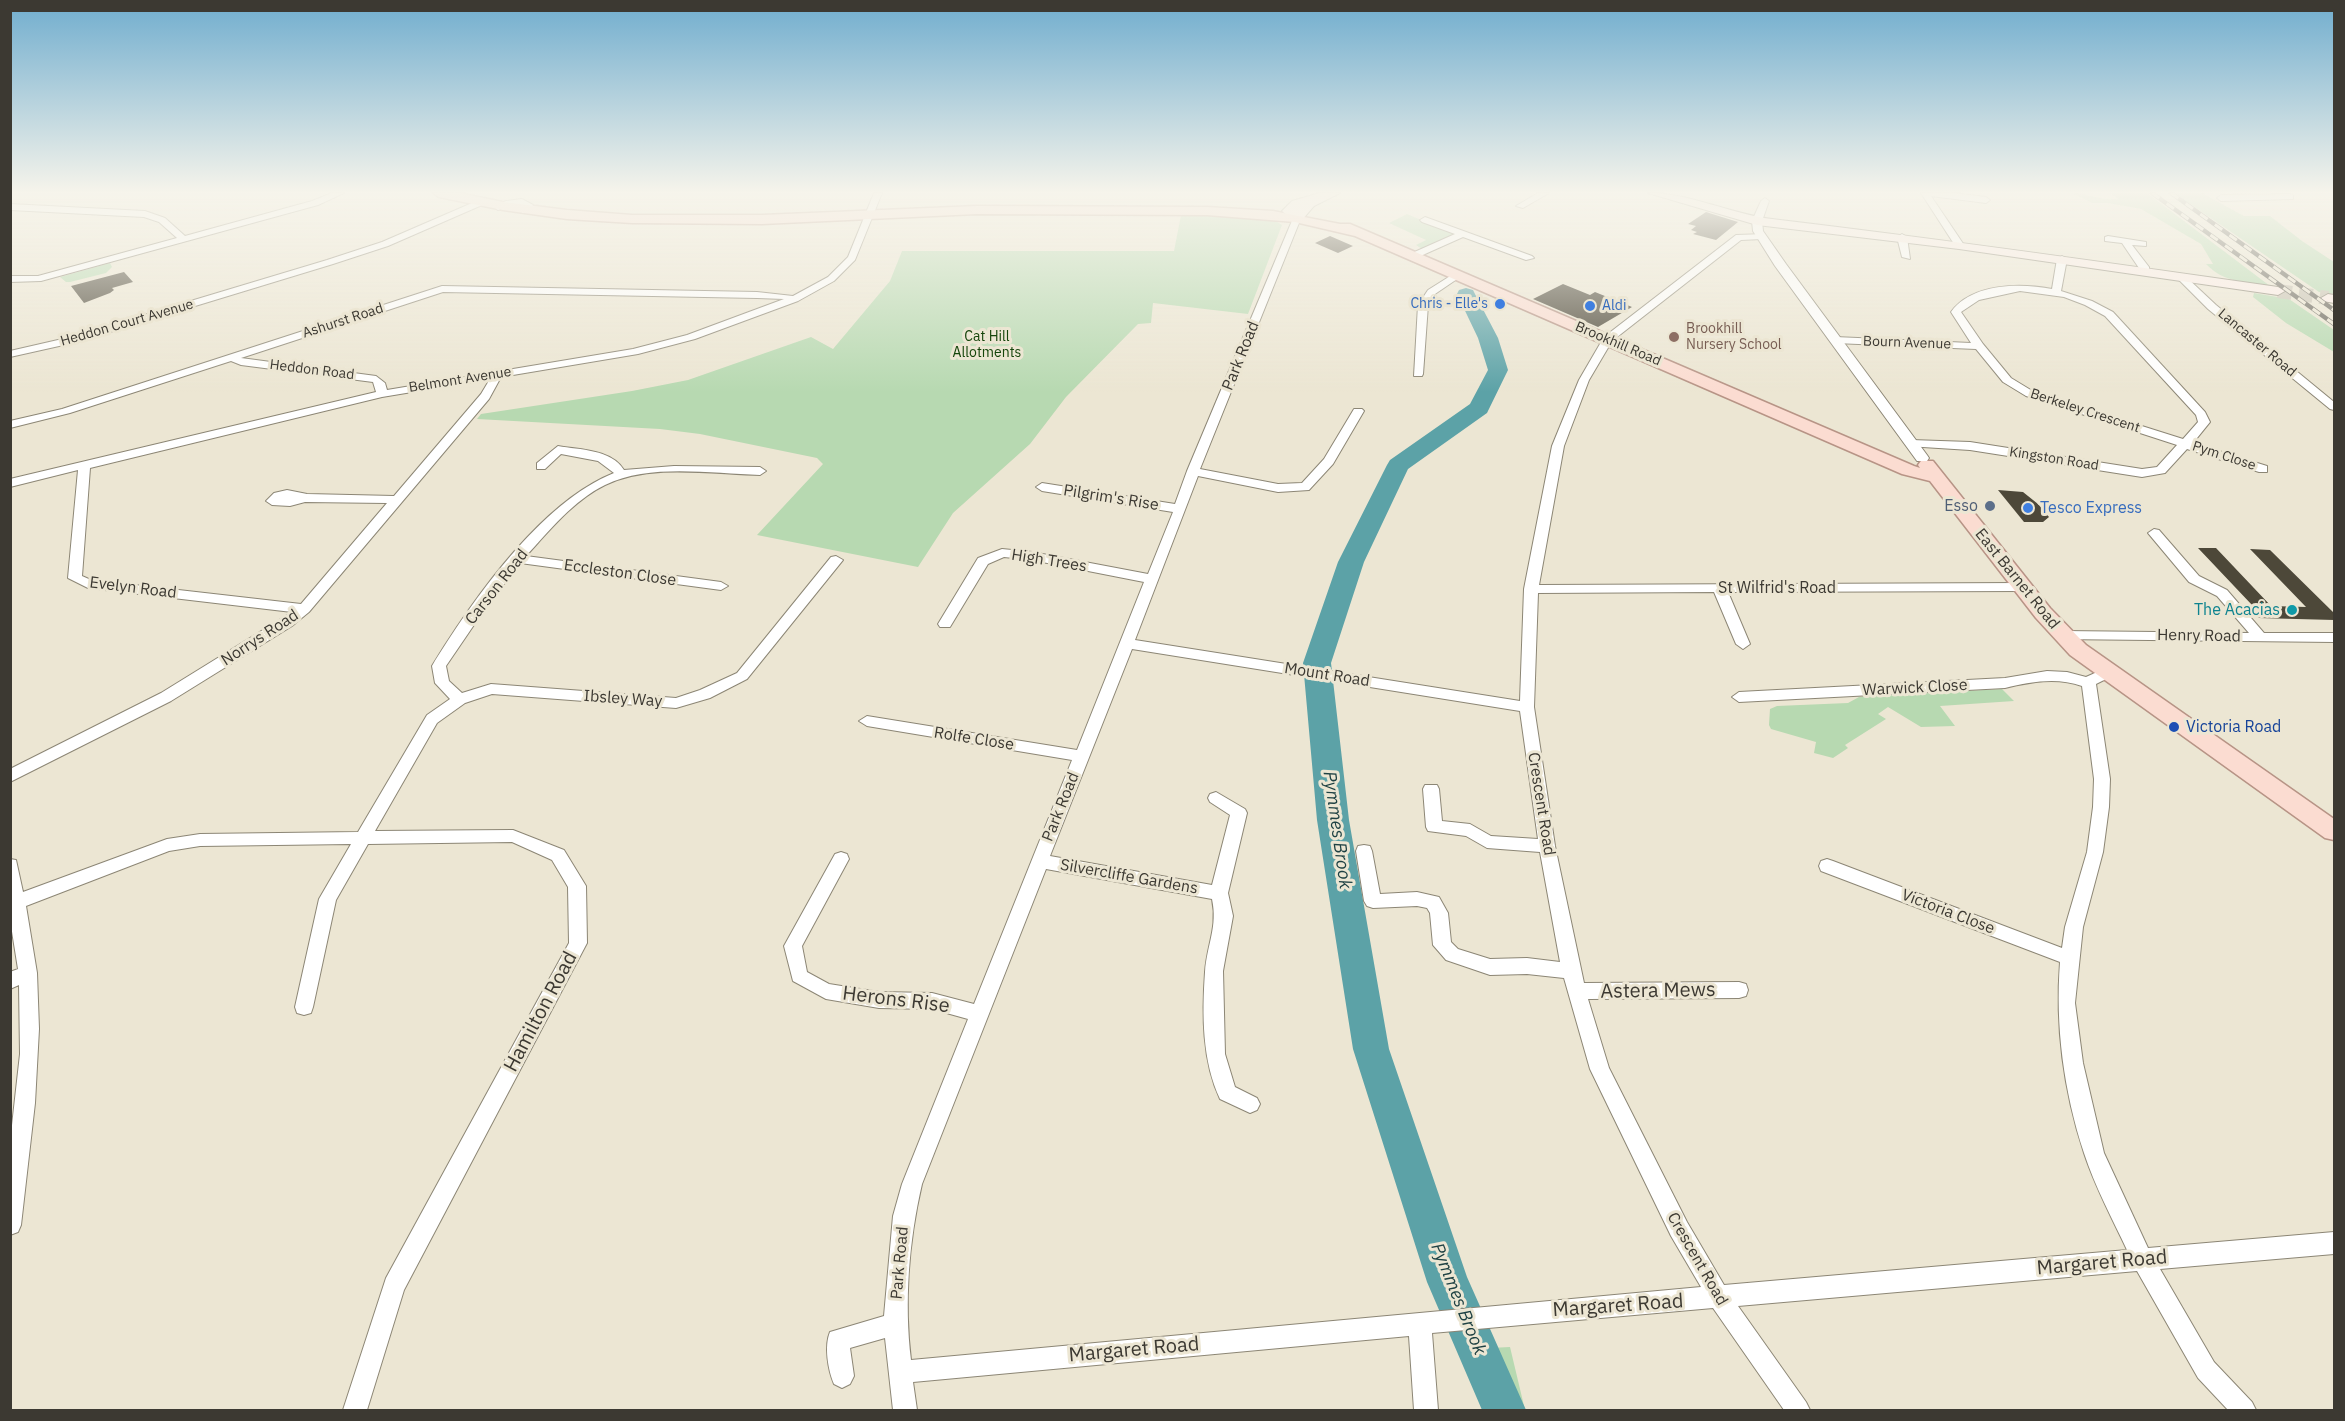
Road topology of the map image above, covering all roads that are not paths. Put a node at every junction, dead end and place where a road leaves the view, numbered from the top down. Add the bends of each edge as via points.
1 (109, 259) edge
2 (338, 259) edge
3 (851, 259) edge
4 (1277, 259) edge
5 (1421, 259) edge
6 (1710, 259) edge
7 (1778, 259) edge
8 (2062, 259) edge
9 (2064, 259) edge
10 (2138, 259) edge
11 (2146, 272) junction
12 (1458, 275) junction
13 (2181, 277) junction
14 (10, 279) edge
15 (2278, 291) tunnel mouth
16 (2056, 292) junction
17 (794, 299) junction
18 (1608, 339) junction
19 (1835, 340) junction
20 (1979, 346) junction
21 (10, 354) edge
22 (232, 357) junction
23 (496, 374) junction
24 (1418, 374) dead end
25 (382, 394) junction
26 (2334, 407) edge
27 (1358, 411) dead end
28 (10, 424) edge
29 (2185, 444) junction
30 (1917, 451) junction
31 (1878, 455) junction
32 (84, 465) junction
33 (541, 466) dead end
34 (2264, 469) dead end
35 (760, 471) dead end
36 (1193, 471) junction
37 (621, 475) junction
38 (1936, 476) junction
39 (10, 483) edge
40 (1042, 487) dead end
41 (305, 498) dead end
42 (399, 500) junction
43 (1180, 509) junction
44 (2154, 533) dead end
45 (518, 559) junction
46 (836, 560) dead end
47 (1152, 579) junction
48 (721, 586) dead end
49 (2022, 587) junction
50 (1719, 588) junction
51 (1531, 589) junction
52 (304, 609) junction
53 (945, 624) dead end
54 (2063, 636) junction
55 (2260, 637) junction
56 (2334, 638) edge
57 (1126, 644) junction
58 (1743, 644) dead end
59 (2099, 678) junction
60 (1740, 697) dead end
61 (460, 699) junction
62 (1527, 707) junction
63 (867, 721) dead end
64 (1081, 756) junction
65 (10, 776) edge
66 (1431, 789) dead end
67 (1216, 798) dead end
68 (2334, 831) edge
69 (364, 837) junction
70 (1547, 846) junction
71 (1364, 851) dead end
72 (842, 859) dead end
73 (1039, 861) junction
74 (10, 865) edge
75 (1827, 866) dead end
76 (1219, 893) junction
77 (16, 902) junction
78 (2069, 958) junction
79 (1571, 971) junction
80 (19, 977) edge
81 (1739, 990) dead end
82 (1577, 991) junction
83 (304, 1007) dead end
84 (981, 1014) junction
85 (1250, 1104) dead end
86 (10, 1225) edge
87 (2334, 1244) edge
88 (2142, 1258) junction
89 (1719, 1298) junction
90 (895, 1324) junction
91 (1420, 1324) junction
92 (901, 1372) junction
93 (842, 1377) dead end
94 (356, 1410) edge
95 (905, 1410) edge
96 (1426, 1410) edge
97 (1798, 1410) edge
98 (2244, 1410) edge

1 - 14 street via 38,279
2 - 21 street, Heddon Court Avenue via 73,340
3 - 17 street, Belmont Avenue via 818,288
4 - 36 street, Park Road
5 - 12 main road, Brookhill Road
6 - 18 street, Crescent Road
7 - 19 street, East Barnet Road
8 - 16 street
9 - 11 main road
10 - 11 street
11 - 13 main road
12 - 18 main road, Brookhill Road
12 - 24 street via 1436,288 1421,306
13 - 15 main road
13 - 26 street, Lancaster Road
16 - 20 street, Berkeley Crescent via 2010,289 1964,304 1957,309 1957,316
16 - 29 street, Berkeley Crescent via 2086,301 2109,314 2201,414 2204,422
17 - 22 street, Ashurst Road via 442,289
17 - 23 street, Belmont Avenue via 691,337 634,352
18 - 31 main road, Brookhill Road
18 - 51 street, Crescent Road via 1584,380 1558,446
19 - 20 street, Bourn Avenue
19 - 30 street, East Barnet Road
20 - 29 street, Berkeley Crescent via 2007,380 2022,390
22 - 25 street, Heddon Road via 241,362 376,379
22 - 28 street, Ashurst Road via 66,411
23 - 25 street, Belmont Avenue
23 - 42 street, Norrys Road via 493,386
25 - 32 street, Belmont Avenue
27 - 36 street via 1329,461 1305,487 1278,488
29 - 30 street, Kingston Road via 2161,470 2142,473 1970,447
29 - 34 street, Pym Close
30 - 31 main road, Brookhill Road
30 - 38 main road, East Barnet Road
31 - 38 main road, Brookhill Road via 1912,471
32 - 39 street, Belmont Avenue
32 - 52 street, Evelyn Road via 75,578 88,584
33 - 37 street via 558,450 605,459 617,465
35 - 37 street, Carson Road via 666,470
36 - 43 street, Park Road
37 - 45 street, Carson Road via 600,482 577,499 548,523
38 - 49 main road, East Barnet Road
40 - 43 street, Pilgrim's Rise
41 - 42 street
42 - 52 street, Norrys Road
43 - 47 street, Park Road
44 - 55 street via 2194,579 2222,593
45 - 48 street, Eccleston Close
45 - 61 street, Carson Road via 439,666 442,683
46 - 61 street, Ibsley Way via 742,676 705,694 676,703 491,689
47 - 53 street, High Trees via 1002,553 983,561
47 - 57 street, Park Road
49 - 50 street, St Wilfrid's Road
49 - 54 main road, East Barnet Road
50 - 51 street, St Wilfrid's Road
50 - 58 street
51 - 62 street, Crescent Road
52 - 65 street, Norrys Road via 166,697
54 - 55 street, Henry Road
54 - 59 main road, East Barnet Road
55 - 56 street, Henry Road
57 - 62 street, Mount Road
57 - 64 street, Park Road
59 - 60 street, Warwick Close via 2047,674 2005,683
59 - 68 main road, East Barnet Road
59 - 78 street via 2101,807 2095,852
61 - 69 street via 432,719
62 - 70 street, Crescent Road
63 - 64 street, Rolfe Close
64 - 73 street, Park Road
66 - 70 street via 1434,827 1470,830 1487,842
67 - 76 street, Silvercliffe Gardens via 1239,813
69 - 77 street, Hamilton Road via 200,840 167,845
69 - 83 street via 328,899
69 - 94 street, Hamilton Road via 513,836 558,855 578,886 578,943 394,1286
70 - 79 street, Crescent Road
71 - 79 street via 1373,901 1433,902 1439,913 1442,945 1452,955 1490,967
72 - 84 street, Herons Rise via 793,946 799,975 826,991 879,1000 932,1001
73 - 76 street, Silvercliffe Gardens
73 - 84 street, Park Road
74 - 77 street
75 - 78 street, Victoria Close
76 - 85 street, Silvercliffe Gardens via 1224,916 1214,971 1215,1054 1227,1093
77 - 80 street
78 - 88 street via 2066,1002 2082,1111 2109,1190
79 - 82 street, Crescent Road
80 - 86 street via 30,1028
81 - 82 street, Astera Mews
82 - 89 street, Crescent Road via 1600,1069 1679,1229
84 - 90 street, Park Road via 912,1184 904,1216
87 - 88 street, Margaret Road
88 - 89 street, Margaret Road
88 - 98 street via 2206,1370
89 - 91 street, Margaret Road
89 - 97 street, Crescent Road
90 - 92 street, Park Road
90 - 93 street via 838,1340
91 - 92 street, Margaret Road
91 - 96 street
92 - 95 street, Park Road

